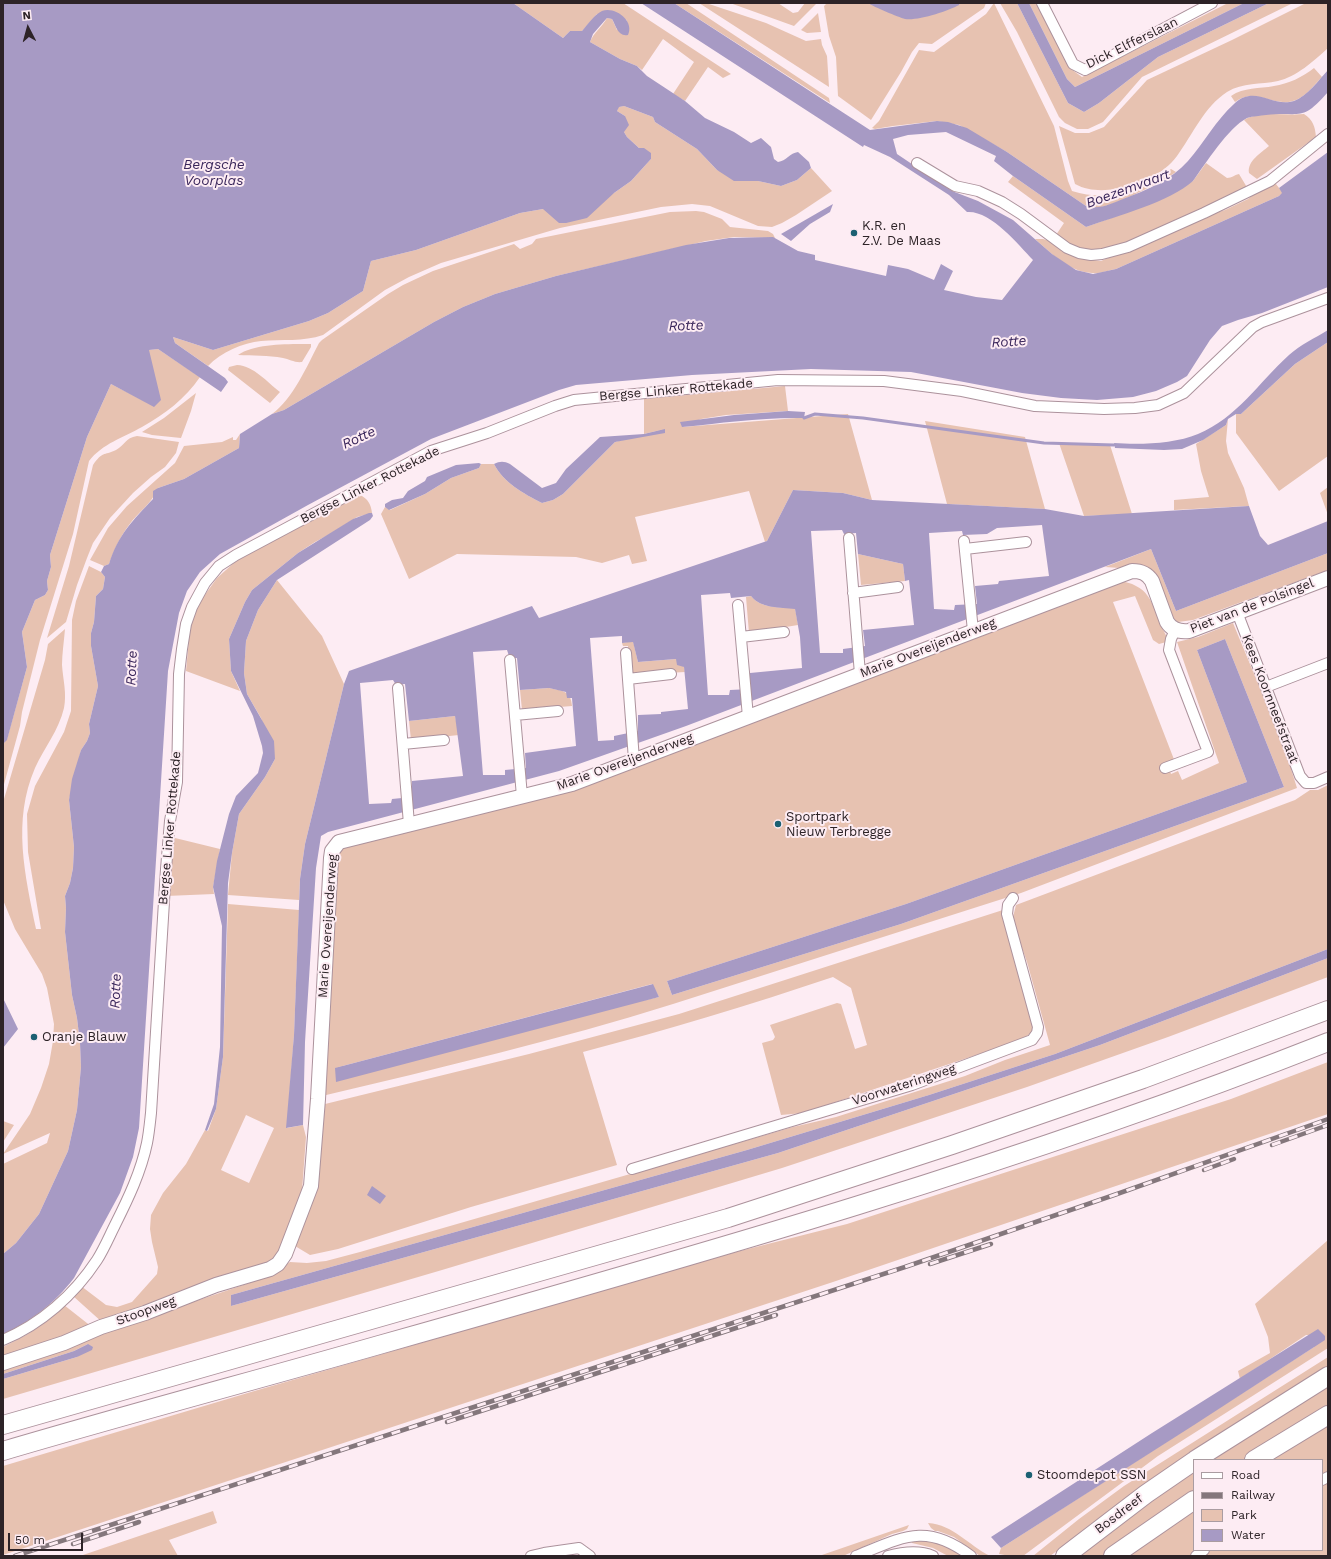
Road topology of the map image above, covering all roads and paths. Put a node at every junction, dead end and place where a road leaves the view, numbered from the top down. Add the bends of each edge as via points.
1 (1042, 3) edge
2 (1212, 3) edge
3 (1328, 134) edge
4 (917, 163) dead end
5 (1328, 298) edge
6 (848, 538) dead end
7 (1026, 542) dead end
8 (1328, 578) edge
9 (898, 587) dead end
10 (853, 593) junction
11 (738, 605) dead end
12 (1237, 612) junction
13 (972, 627) junction
14 (1175, 630) junction
15 (784, 632) dead end
16 (741, 637) junction
17 (626, 653) dead end
18 (510, 660) dead end
19 (1328, 663) edge
20 (859, 668) junction
21 (671, 674) dead end
22 (628, 679) junction
23 (1266, 687) junction
24 (398, 688) dead end
25 (558, 711) dead end
26 (747, 712) junction
27 (515, 715) junction
28 (444, 740) dead end
29 (403, 744) junction
30 (634, 753) junction
31 (1165, 768) dead end
32 (1328, 777) edge
33 (522, 791) junction
34 (409, 819) junction
35 (1013, 898) dead end
36 (1328, 1010) edge
37 (1328, 1042) edge
38 (632, 1169) dead end
39 (285, 1254) joint
40 (3, 1340) edge
41 (3, 1363) edge
42 (1328, 1376) edge
43 (1328, 1415) edge
44 (3, 1425) edge
45 (3, 1451) edge
46 (1196, 1459) edge
47 (1256, 1459) edge
48 (1193, 1461) edge
49 (1193, 1501) edge
50 (531, 1556) edge
51 (590, 1556) edge
52 (856, 1556) edge
53 (888, 1556) edge
54 (933, 1556) edge
55 (972, 1556) edge
56 (1065, 1556) edge
57 (1113, 1556) edge

1 - 2 street, Dick Elfferslaan via 1073,64 1085,70
3 - 4 street via 1270,181 1204,214 1128,247 1091,255 1067,248 1002,202 978,191 955,186
5 - 40 street, Bergse Linker Rottekade via 1253,327 1184,393 1158,405 1104,409 1035,406 962,391 884,381 778,380 574,400 431,451 219,566 205,583 192,607 182,649 179,674 177,782 170,821 166,869 147,1143 131,1194 98,1259 66,1298 47,1315 16,1335
6 - 10 street
7 - 13 street via 964,545
8 - 12 street, Piet van de Polsingel
9 - 10 street
10 - 20 street
11 - 16 street
12 - 14 street, Piet van de Polsingel via 1189,631
12 - 23 street, Kees Koornneefstraat
13 - 14 street, Marie Overeijenderweg via 1132,571 1149,576 1167,622
13 - 20 street, Marie Overeijenderweg
14 - 31 street via 1169,650 1208,752
15 - 16 street
16 - 26 street
17 - 22 street
18 - 27 street
19 - 23 street
20 - 26 street, Marie Overeijenderweg
21 - 22 street
22 - 30 street
23 - 32 street, Kees Koornneefstraat via 1300,776 1306,783 1314,783
24 - 29 street
25 - 27 street
26 - 30 street, Marie Overeijenderweg
27 - 33 street
28 - 29 street
29 - 34 street
30 - 33 street, Marie Overeijenderweg via 572,784
33 - 34 street, Marie Overeijenderweg
34 - 39 street, Marie Overeijenderweg via 338,842 332,851 311,1186
35 - 38 street, Voorwateringweg via 1008,905 1007,914 1038,1028 1032,1040 912,1085
36 - 44 highway via 1136,1082 728,1218
37 - 45 highway via 1124,1118 985,1165 726,1246
39 - 41 street, Stoopweg via 278,1264 270,1269
42 - 46 highway, Bosdreef
43 - 47 highway
48 - 56 highway, Bosdreef
49 - 57 highway
50 - 51 street via 579,1548
52 - 55 street via 904,1537 919,1534 940,1538
53 - 54 street via 904,1552 919,1552

